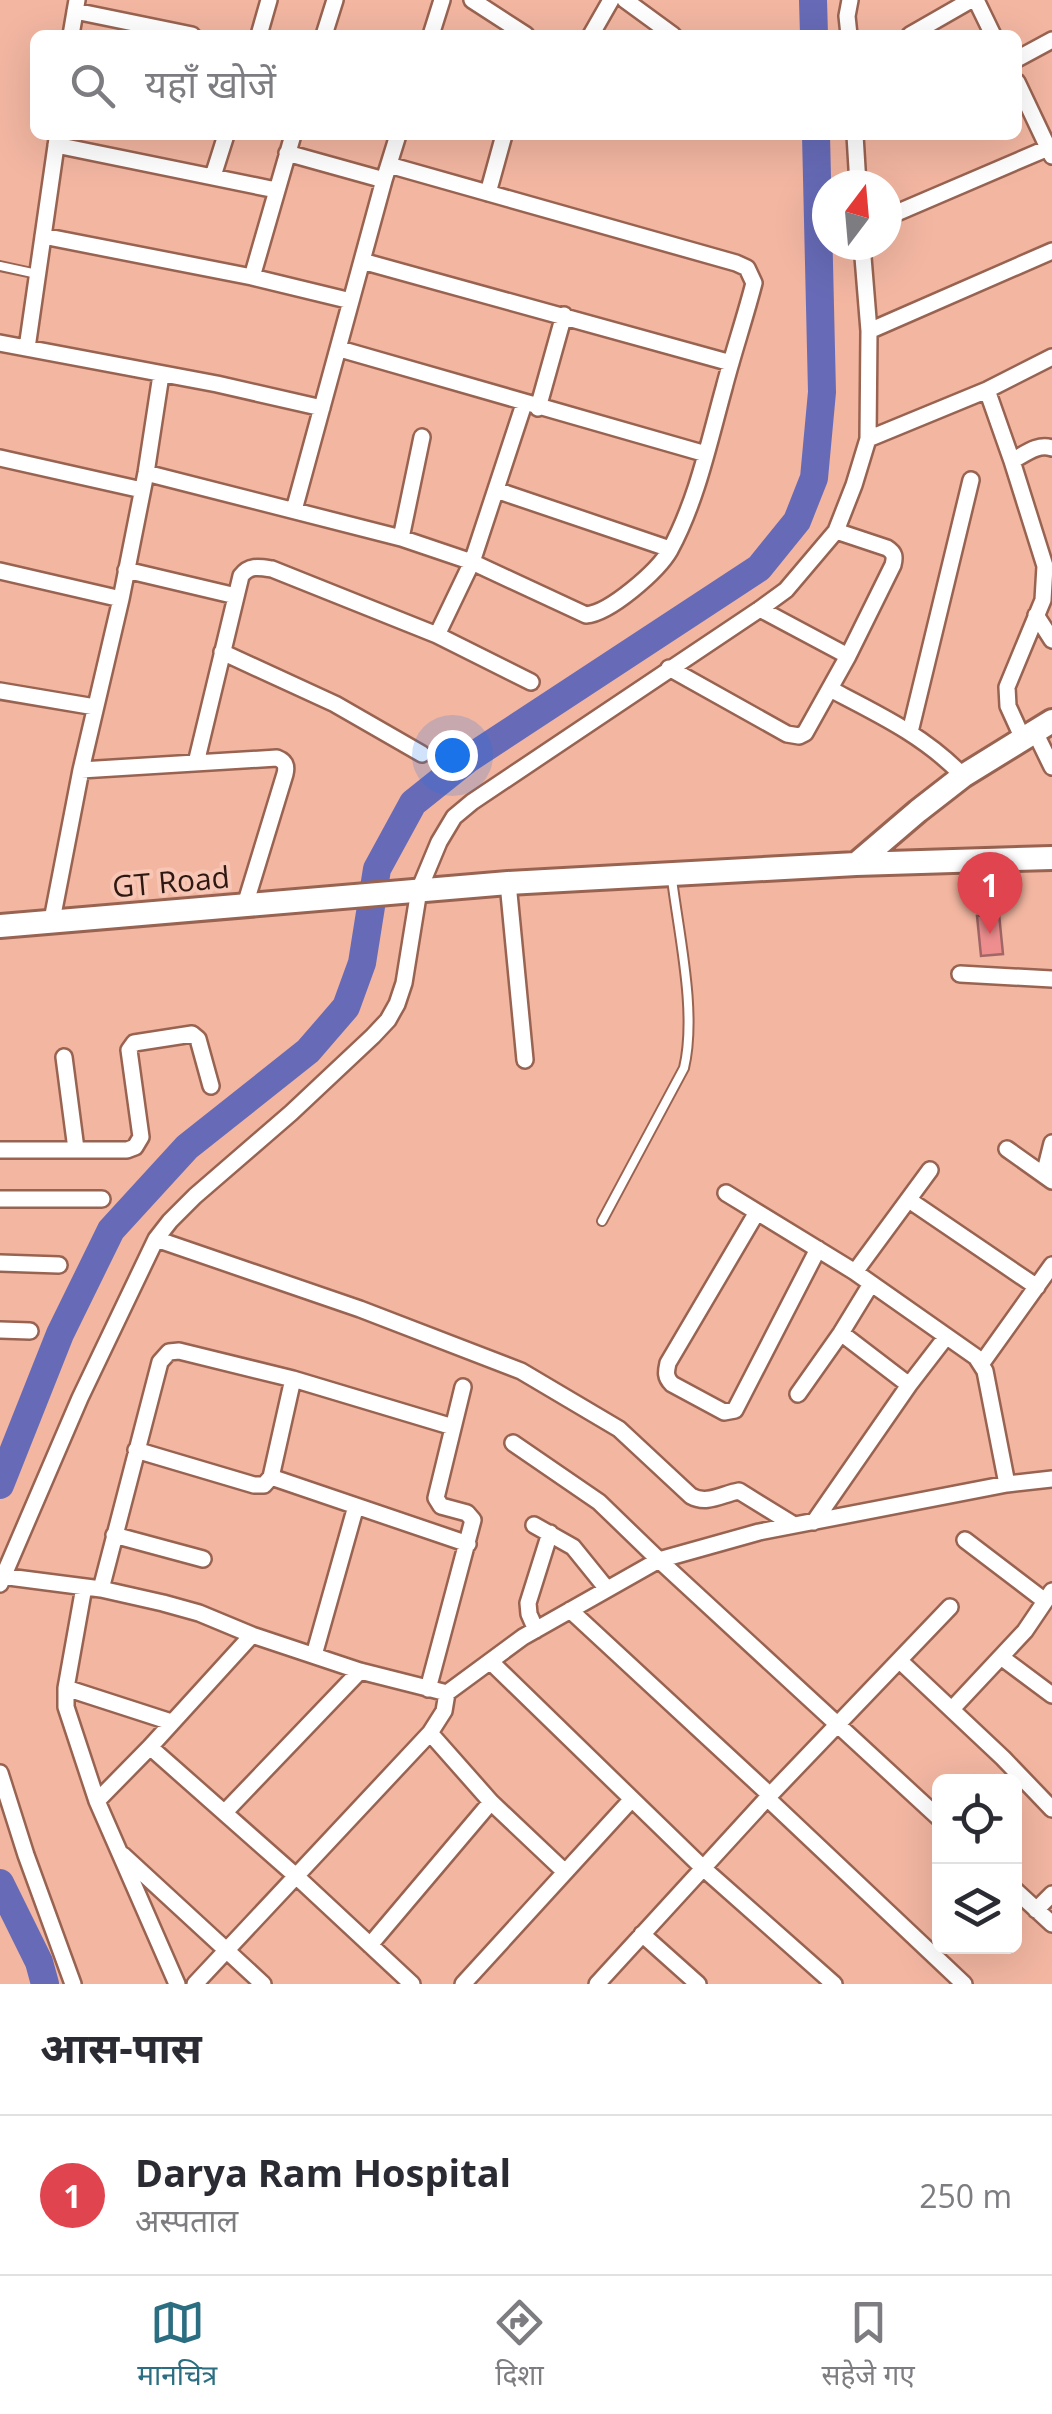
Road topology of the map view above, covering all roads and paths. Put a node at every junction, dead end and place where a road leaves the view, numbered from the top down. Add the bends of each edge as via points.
1 (269, 0) edge
2 (335, 0) edge
3 (442, 0) edge
4 (472, 0) edge
5 (611, 0) edge
6 (624, 0) edge
7 (850, 0) edge
8 (973, 0) edge
9 (76, 5) edge
10 (73, 30) edge
11 (173, 30) edge
12 (260, 30) edge
13 (326, 30) edge
14 (433, 30) edge
15 (518, 30) edge
16 (594, 30) edge
17 (666, 30) edge
18 (850, 30) edge
19 (919, 30) edge
20 (991, 30) edge
21 (1052, 40) edge
22 (1022, 55) edge
23 (1022, 93) edge
24 (56, 140) edge
25 (224, 140) edge
26 (292, 140) edge
27 (396, 140) edge
28 (503, 140) edge
29 (855, 140) edge
30 (1050, 152) edge
31 (288, 154) junction
32 (857, 170) edge
33 (386, 172) junction
34 (213, 176) junction
35 (276, 190) junction
36 (488, 193) junction
37 (902, 211) edge
38 (43, 236) junction
39 (1052, 251) edge
40 (863, 260) edge
41 (362, 261) junction
42 (0, 266) edge
43 (38, 274) junction
44 (252, 277) junction
45 (351, 301) junction
46 (564, 315) junction
47 (869, 331) junction
48 (0, 344) edge
49 (27, 348) junction
50 (340, 349) junction
51 (1052, 357) edge
52 (731, 362) junction
53 (161, 375) junction
54 (987, 390) junction
55 (531, 406) junction
56 (322, 408) junction
57 (422, 437) dead end
58 (868, 439) junction
59 (1052, 448) edge
60 (706, 454) junction
61 (0, 458) edge
62 (1012, 461) junction
63 (146, 473) junction
64 (971, 480) dead end
65 (142, 490) junction
66 (496, 490) junction
67 (294, 510) junction
68 (836, 531) junction
69 (401, 538) junction
70 (670, 549) junction
71 (472, 562) junction
72 (126, 570) junction
73 (0, 571) edge
74 (236, 596) junction
75 (120, 599) junction
76 (760, 608) junction
77 (1036, 615) junction
78 (437, 635) junction
79 (1052, 640) edge
80 (222, 652) junction
81 (848, 656) junction
82 (669, 668) junction
83 (531, 682) dead end
84 (830, 689) junction
85 (0, 691) edge
86 (95, 706) junction
87 (1037, 731) edge
88 (910, 732) junction
89 (422, 754) dead end
90 (196, 763) junction
91 (1052, 767) edge
92 (81, 770) junction
93 (963, 776) junction
94 (1052, 858) edge
95 (856, 864) junction
96 (672, 874) junction
97 (508, 884) junction
98 (412, 891) junction
99 (245, 905) junction
100 (52, 920) junction
101 (0, 926) edge
102 (960, 974) dead end
103 (1052, 979) edge
104 (64, 1056) dead end
105 (525, 1060) dead end
106 (211, 1086) dead end
107 (1052, 1143) edge
108 (76, 1149) junction
109 (1006, 1149) dead end
110 (0, 1150) edge
111 (930, 1170) dead end
112 (1048, 1178) edge
113 (726, 1193) dead end
114 (0, 1199) edge
115 (102, 1199) dead end
116 (908, 1200) junction
117 (757, 1212) junction
118 (602, 1220) dead end
119 (156, 1239) junction
120 (818, 1249) junction
121 (0, 1263) edge
122 (59, 1265) dead end
123 (1052, 1265) edge
124 (856, 1272) junction
125 (871, 1284) junction
126 (1037, 1288) junction
127 (0, 1330) edge
128 (30, 1331) dead end
129 (840, 1333) junction
130 (946, 1337) junction
131 (982, 1364) junction
132 (293, 1379) junction
133 (909, 1385) junction
134 (463, 1387) dead end
135 (798, 1394) dead end
136 (453, 1427) junction
137 (513, 1443) dead end
138 (136, 1450) junction
139 (272, 1476) junction
140 (1052, 1479) edge
141 (1007, 1484) junction
142 (356, 1506) junction
143 (814, 1522) junction
144 (794, 1526) junction
145 (114, 1535) junction
146 (965, 1540) dead end
147 (468, 1544) junction
148 (202, 1559) dead end
149 (659, 1560) junction
150 (1, 1579) edge
151 (93, 1588) junction
152 (607, 1589) junction
153 (1048, 1596) edge
154 (950, 1606) dead end
155 (570, 1610) junction
156 (536, 1630) junction
157 (252, 1635) junction
158 (314, 1654) junction
159 (1002, 1657) junction
160 (900, 1660) junction
161 (491, 1662) junction
162 (360, 1671) junction
163 (66, 1688) junction
164 (428, 1689) junction
165 (448, 1693) junction
166 (1052, 1695) edge
167 (952, 1709) junction
168 (172, 1722) junction
169 (838, 1723) junction
170 (430, 1733) junction
171 (150, 1747) junction
172 (0, 1772) edge
173 (769, 1796) junction
174 (632, 1798) junction
175 (98, 1801) junction
176 (491, 1802) junction
177 (1052, 1808) edge
178 (932, 1811) edge
179 (225, 1812) junction
180 (120, 1852) junction
181 (703, 1868) junction
182 (565, 1872) junction
183 (296, 1876) junction
184 (1052, 1894) edge
185 (1022, 1897) edge
186 (1036, 1910) junction
187 (1052, 1924) edge
188 (642, 1934) junction
189 (370, 1945) junction
190 (226, 1950) junction
191 (73, 1984) edge
192 (177, 1984) edge
193 (195, 1984) edge
194 (263, 1984) edge
195 (412, 1984) edge
196 (463, 1984) edge
197 (597, 1984) edge
198 (698, 1984) edge
199 (834, 1984) edge
200 (964, 1984) edge

1 - 12 street
2 - 13 street
3 - 14 street
4 - 15 street
5 - 16 street
6 - 17 street
7 - 18 street
8 - 19 street
8 - 20 street
9 - 10 street
9 - 11 street
21 - 22 street
23 - 30 street
24 - 34 street
24 - 38 street
25 - 34 street
26 - 31 street
27 - 33 street
28 - 36 street
29 - 32 street
30 - 37 street
31 - 33 street
31 - 35 street
33 - 36 street
33 - 41 street
34 - 35 street
35 - 44 street
36 - 52 street via 747,268 754,283
38 - 43 street
38 - 44 street
39 - 47 street
40 - 47 street
41 - 45 street
41 - 46 street
42 - 43 lane
43 - 49 street
44 - 45 street
45 - 50 street
46 - 52 street
46 - 55 street
47 - 58 street
48 - 49 street
49 - 53 street
50 - 55 street
50 - 56 street
51 - 54 street
52 - 60 street
53 - 56 street
53 - 63 street
54 - 58 street
54 - 62 street
55 - 60 street
55 - 66 street
56 - 67 street
57 - 69 street
58 - 68 street
59 - 62 street via 1044,445
60 - 70 street
61 - 65 street
62 - 77 street via 1045,566 1045,594
63 - 65 street
63 - 67 street
64 - 88 street
65 - 72 street
66 - 70 street
66 - 71 street
67 - 69 street
68 - 76 street via 786,590
68 - 81 street via 887,548 895,557
69 - 71 street
70 - 71 street via 658,568 592,615
71 - 78 street
72 - 74 street
72 - 75 street
73 - 75 street
74 - 78 street via 244,572 272,569
74 - 80 street
75 - 86 street
76 - 81 street
76 - 82 street
77 - 79 street
77 - 87 street via 1008,686 1008,706
78 - 83 street
80 - 89 street via 335,704
80 - 90 street
81 - 84 street
82 - 84 street via 793,736 805,733
82 - 98 street via 454,816
84 - 88 street
85 - 86 street
86 - 92 street
87 - 91 street
87 - 93 main road
88 - 93 street
90 - 92 street
90 - 99 street via 277,758 286,765
92 - 100 street
93 - 95 main road
94 - 95 main road, GT Road
95 - 96 main road, GT Road
96 - 97 main road, GT Road
96 - 118 lane via 688,1050
97 - 98 main road, GT Road
97 - 105 street
98 - 99 main road, GT Road
98 - 119 street via 404,983 388,1020
99 - 100 main road, GT Road
100 - 101 main road, GT Road
102 - 103 street
104 - 108 street
106 - 108 street via 192,1034 134,1043 129,1050 139,1143 127,1150
107 - 112 street
108 - 110 street
109 - 112 street
111 - 116 street
113 - 117 street
114 - 115 street
116 - 124 street
116 - 126 street
117 - 120 street
117 - 120 street via 668,1363 672,1384 724,1412 735,1410
119 - 144 street via 521,1371 619,1428 691,1496 707,1500 740,1491
119 - 150 street
120 - 124 street
121 - 122 street
123 - 126 street
124 - 125 street
125 - 129 street
125 - 130 street
126 - 131 street
127 - 128 street
129 - 133 street
129 - 135 street
130 - 131 street
130 - 133 street
131 - 141 street
132 - 136 street
132 - 138 street via 169,1352 160,1362
132 - 139 street
133 - 143 street
134 - 136 street
136 - 147 street via 436,1498 471,1516
137 - 149 street via 598,1502
138 - 139 street via 254,1486
138 - 145 street
139 - 142 street
140 - 141 street
141 - 143 street
142 - 147 street
142 - 158 street
143 - 144 street
144 - 149 street
145 - 148 street
145 - 151 street
146 - 153 street
147 - 164 street
149 - 152 street
149 - 169 street
150 - 151 street
151 - 157 street via 200,1613
151 - 163 street
152 - 155 street
152 - 156 street via 573,1547 542,1529 528,1603
153 - 159 street
154 - 160 street
155 - 156 street
155 - 173 street
156 - 161 street
157 - 158 street
157 - 168 street
158 - 162 street
159 - 166 street
159 - 167 street
160 - 167 street
160 - 169 street
161 - 165 street
161 - 174 street
162 - 164 street
162 - 179 street
163 - 168 street
163 - 175 street via 69,1719
164 - 165 street
165 - 170 street
167 - 177 street
168 - 171 street
169 - 173 street
169 - 178 street
170 - 176 street
170 - 183 street
171 - 175 street
171 - 179 street
172 - 191 street
173 - 181 street
173 - 200 street
174 - 181 street
174 - 182 street
175 - 180 street
176 - 182 street
176 - 189 street
179 - 183 street
180 - 190 street
180 - 192 street
181 - 188 street
181 - 199 street
182 - 196 street
183 - 189 street
183 - 190 street
184 - 186 street
185 - 186 street
186 - 187 street
188 - 197 street
188 - 198 street
189 - 195 street
190 - 193 street
190 - 194 street

